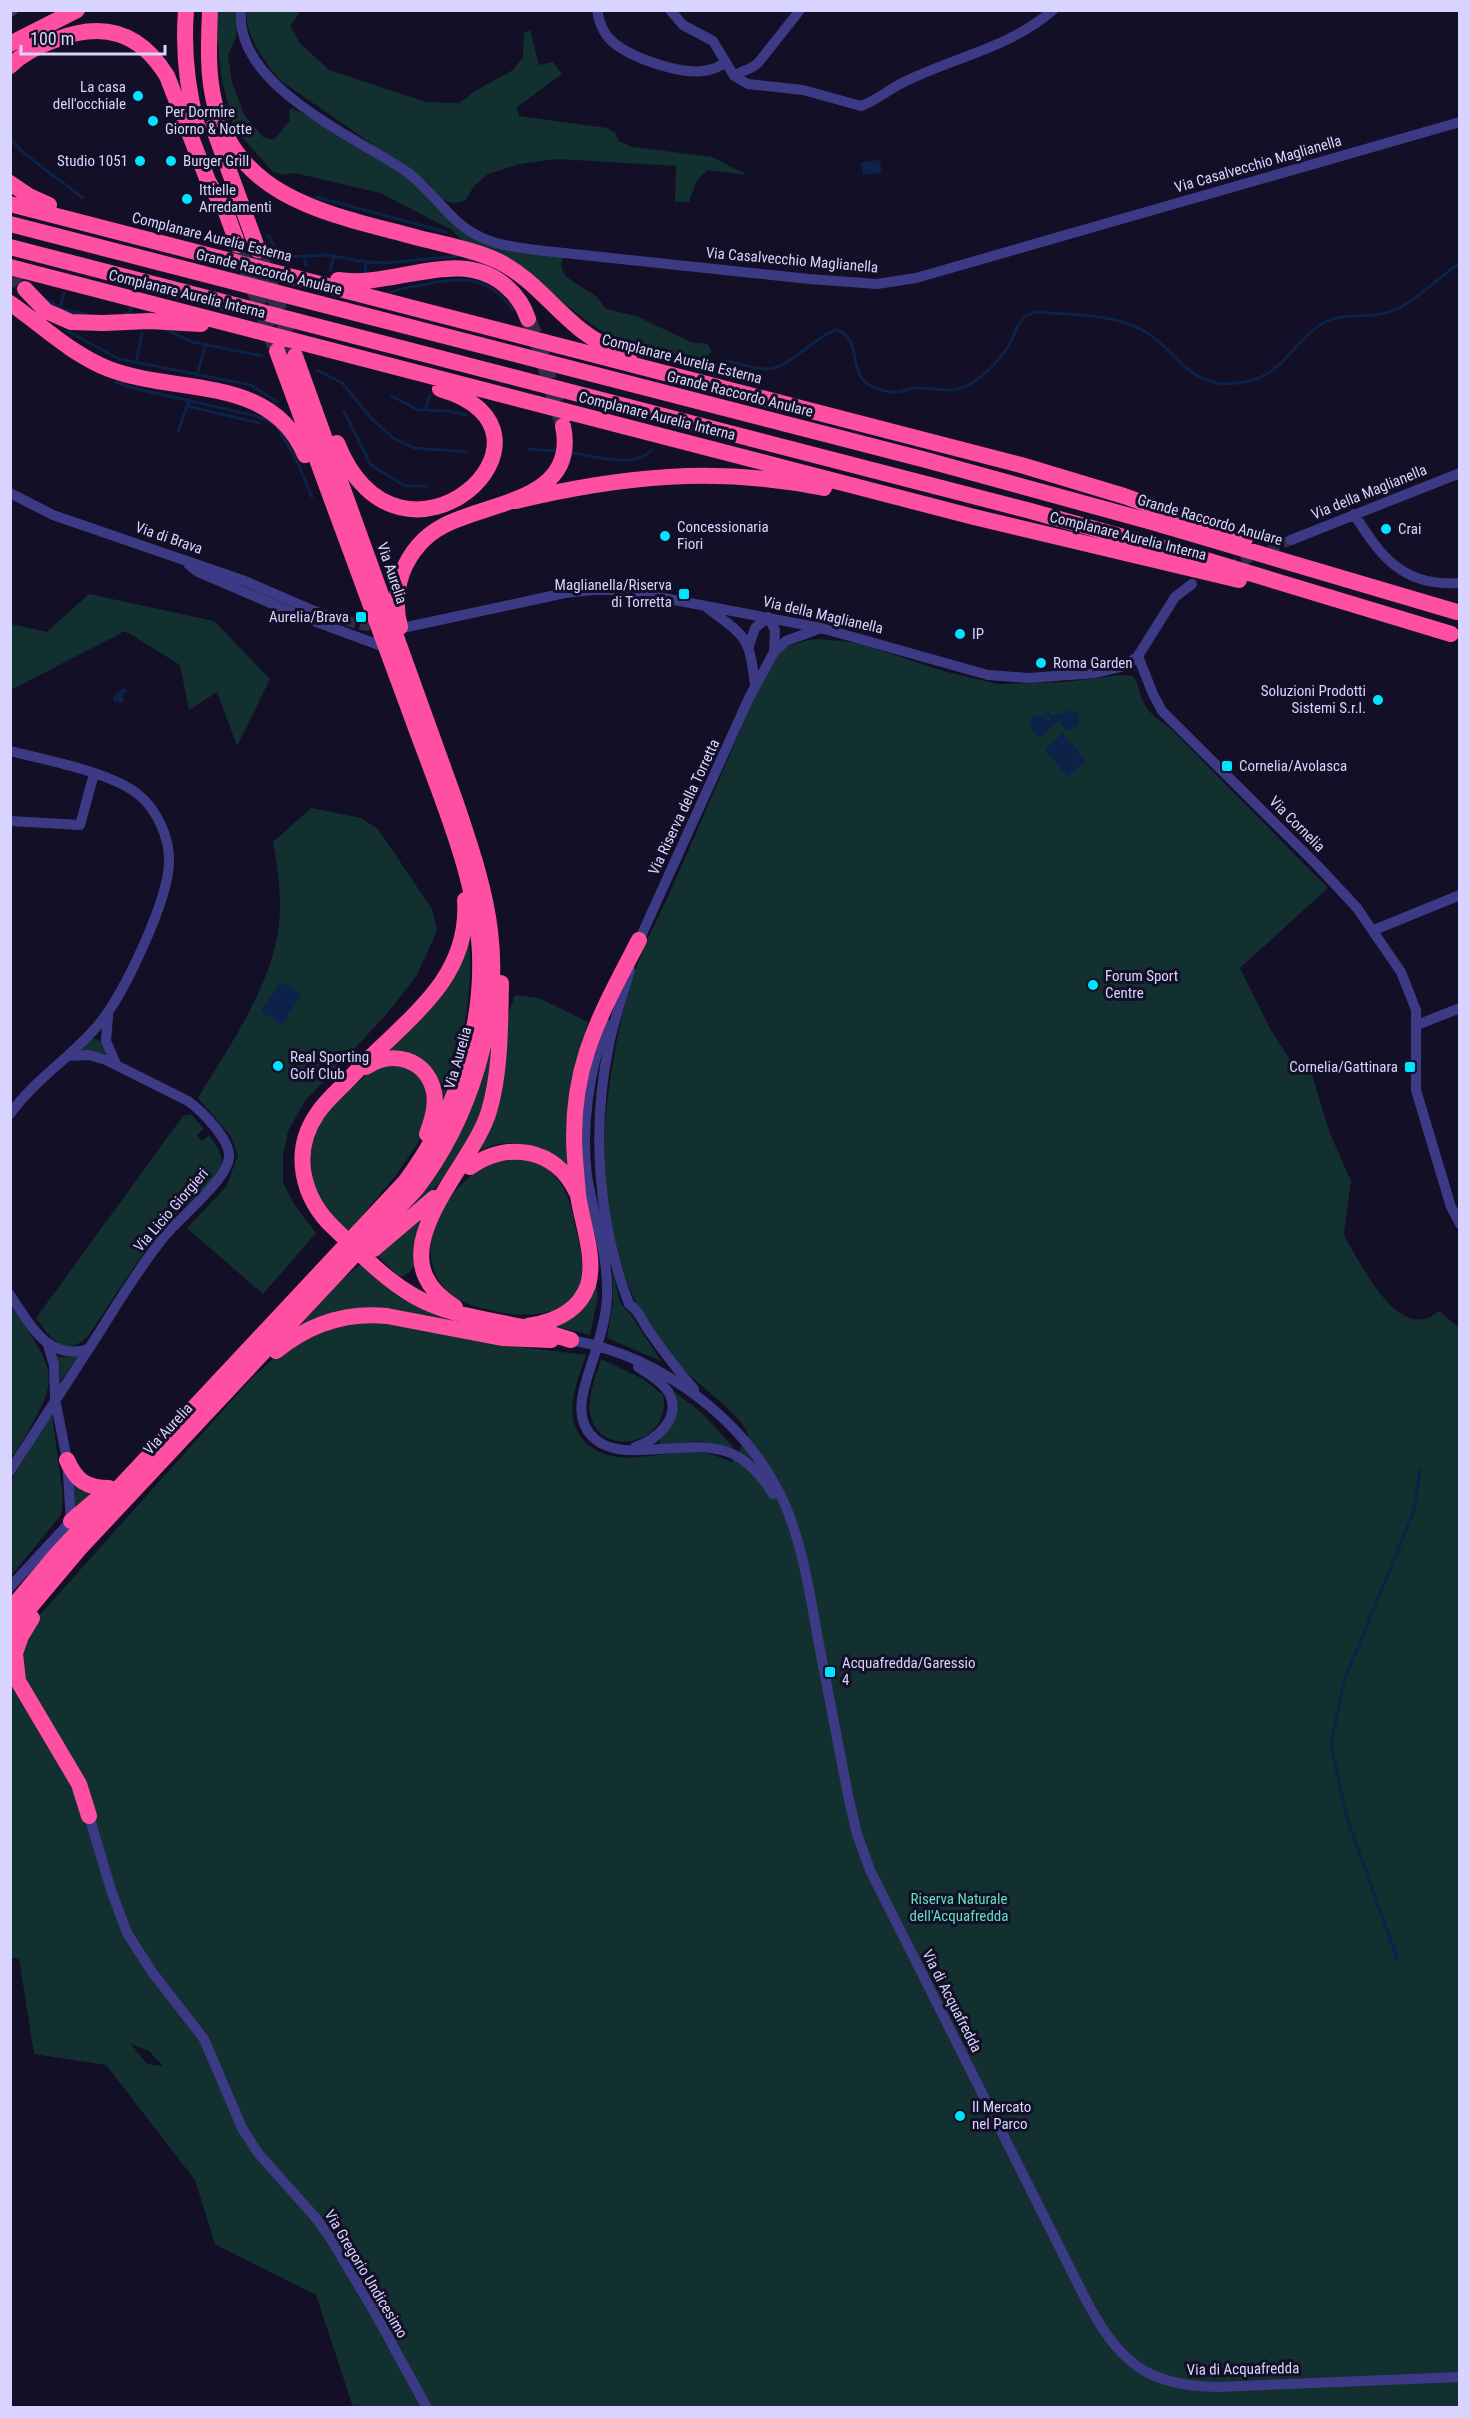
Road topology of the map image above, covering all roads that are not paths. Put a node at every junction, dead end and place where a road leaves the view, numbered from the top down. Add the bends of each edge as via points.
1 (77, 10) edge
2 (186, 10) edge
3 (201, 10) edge
4 (210, 10) edge
5 (241, 10) edge
6 (597, 10) edge
7 (670, 10) edge
8 (800, 10) edge
9 (1053, 10) edge
10 (13, 41) edge
11 (725, 63) junction
12 (10, 66) edge
13 (734, 76) junction
14 (1460, 122) edge
15 (10, 183) edge
16 (10, 204) edge
17 (227, 214) junction
18 (10, 224) edge
19 (143, 238) junction
20 (238, 245) tunnel mouth
21 (11, 247) edge
22 (258, 250) tunnel mouth
23 (16, 268) edge
24 (291, 275) junction
25 (25, 289) tunnel mouth
26 (10, 303) tunnel mouth
27 (528, 320) tunnel mouth
28 (245, 327) junction
29 (327, 349) junction
30 (277, 351) tunnel mouth
31 (295, 356) tunnel mouth
32 (302, 374) junction
33 (840, 418) junction
34 (564, 433) tunnel mouth
35 (1460, 473) edge
36 (10, 493) edge
37 (516, 501) junction
38 (1354, 514) junction
39 (970, 516) junction
40 (1245, 545) junction
41 (1285, 552) junction
42 (178, 557) junction
43 (1236, 575) junction
44 (1190, 576) junction
45 (361, 579) junction
46 (1460, 583) edge
47 (702, 604) junction
48 (317, 612) tunnel mouth
49 (1456, 612) dead end
50 (768, 617) junction
51 (406, 627) dead end
52 (821, 628) junction
53 (1451, 634) dead end
54 (749, 646) junction
55 (387, 648) junction
56 (774, 652) junction
57 (1138, 656) junction
58 (755, 686) junction
59 (425, 720) junction
60 (10, 751) edge
61 (94, 774) junction
62 (10, 821) edge
63 (459, 852) junction
64 (478, 872) junction
65 (1460, 895) edge
66 (1374, 930) junction
67 (639, 940) junction
68 (1460, 1008) edge
69 (109, 1013) junction
70 (1417, 1025) junction
71 (67, 1056) junction
72 (116, 1065) junction
73 (351, 1077) junction
74 (10, 1114) edge
75 (468, 1163) junction
76 (405, 1182) junction
77 (578, 1195) junction
78 (436, 1200) junction
79 (1460, 1224) edge
80 (422, 1266) junction
81 (386, 1276) junction
82 (322, 1291) junction
83 (10, 1295) edge
84 (478, 1319) junction
85 (524, 1327) junction
86 (571, 1340) junction
87 (48, 1345) junction
88 (89, 1349) junction
89 (615, 1352) junction
90 (230, 1371) junction
91 (55, 1399) junction
92 (721, 1417) junction
93 (202, 1418) junction
94 (615, 1449) junction
95 (67, 1460) junction
96 (10, 1471) edge
97 (109, 1488) junction
98 (122, 1504) junction
99 (71, 1521) junction
100 (791, 1522) junction
101 (10, 1587) edge
102 (10, 1610) edge
103 (10, 1631) edge
104 (89, 1816) joint
105 (1460, 2377) edge
106 (427, 2408) edge

1 - 10 highway
2 - 17 highway via 185,49 193,110
3 - 22 highway via 200,48 206,98
4 - 33 highway via 210,75 219,120 242,160 280,193 318,210 498,261 533,286 582,331 623,353 807,402
5 - 14 street, Via Casalvecchio Maglianella via 248,48 277,88 406,171 462,225 483,238 536,250 809,279 877,284 916,278
6 - 11 street via 603,30 616,44 658,64 691,71
7 - 11 street via 683,25 713,41
8 - 13 street via 758,63
9 - 13 street via 1004,41 901,83 861,106 803,90 748,84
11 - 13 street
12 - 17 highway via 40,45 82,32 114,33 141,46 158,62 171,84 208,182
15 - 19 highway via 37,200 112,222
16 - 19 highway, Complanare Aurelia Esterna
17 - 20 highway
18 - 40 highway, Grande Raccordo Anulare
19 - 24 highway, Complanare Aurelia Esterna
21 - 43 highway via 1027,510 1206,560
23 - 28 highway, Complanare Aurelia Interna
24 - 27 highway via 367,282 446,268 472,269 506,286 520,301
24 - 33 highway, Complanare Aurelia Esterna
25 - 28 highway via 51,314 78,323 150,321
26 - 45 highway via 65,345 108,368 236,395 275,413 302,447 337,536
28 - 29 highway, Complanare Aurelia Interna
29 - 32 highway via 360,365 473,402 490,422 495,445 491,463 480,480 454,500 425,510 401,508 380,498 346,462
29 - 39 highway, Complanare Aurelia Interna
30 - 45 highway, Via Aurelia
31 - 32 highway, Via Aurelia
32 - 59 highway, Via Aurelia
33 - 40 highway, Complanare Aurelia Esterna via 1106,490
34 - 37 highway via 563,455 556,470 538,488
35 - 38 street, Via della Maglianella
36 - 42 street, Via di Brava via 54,515
37 - 39 highway via 621,480 712,475 811,485 919,510
37 - 59 highway via 436,530 413,552 403,571 397,614
38 - 41 street, Via della Maglianella
38 - 46 street via 1383,557 1397,569 1426,581
39 - 44 highway, Complanare Aurelia Interna
40 - 41 highway, Complanare Aurelia Esterna
41 - 49 highway, Grande Raccordo Anulare via 1337,576
42 - 48 street, Via di Brava
42 - 55 street via 198,572
43 - 44 highway, Complanare Aurelia Interna
43 - 53 highway, Complanare Aurelia Interna via 1298,588
44 - 57 street, Via della Maglianella
45 - 55 highway, Via Aurelia
47 - 50 street, Via della Maglianella
47 - 51 street, Via della Maglianella via 633,591 593,590
47 - 54 street via 738,631
50 - 52 street, Via della Maglianella
50 - 54 street via 755,628
50 - 56 street via 774,627
52 - 56 street via 786,641
52 - 57 street, Via della Maglianella via 994,676 1029,678 1107,672
54 - 58 street
55 - 63 highway, Via Aurelia
56 - 58 street, Via Riserva della Torretta
57 - 66 street, Via Cornelia via 1162,711 1318,866
58 - 67 street, Via Riserva della Torretta
59 - 64 highway, Via Aurelia
60 - 61 street
61 - 62 street via 80,825
61 - 69 street via 123,784 144,800 160,823 169,854 166,884 156,912
63 - 73 highway via 466,919 450,969 433,993
63 - 76 highway, Via Aurelia via 478,932 476,1015 453,1098 433,1140
64 - 75 highway via 497,925 501,1010 490,1111
64 - 82 highway, Via Aurelia via 490,931 492,967 484,1035 472,1081 452,1131 425,1176
65 - 66 street
66 - 70 street, Via Cornelia via 1404,978
67 - 77 highway via 585,1054 574,1124
67 - 92 street via 609,1045 601,1095 600,1168 606,1218 629,1304 676,1369
67 - 94 street via 599,1044 586,1128 587,1176 608,1289 581,1414 593,1438
68 - 70 street
69 - 71 street
69 - 72 street via 106,1041
70 - 79 street, Via Cornelia via 1417,1093 1451,1207
71 - 72 street, Via Licio Giorgieri via 89,1055
71 - 74 street via 28,1091
72 - 88 street, Via Licio Giorgieri via 193,1105 222,1137 229,1157 217,1181 150,1255
73 - 76 highway via 378,1060 396,1057 415,1064 429,1080 434,1114
73 - 81 highway via 318,1112 309,1128 302,1170 312,1203 327,1222
75 - 77 highway via 500,1152 531,1153 561,1169
75 - 78 highway
76 - 90 highway, Via Aurelia
77 - 85 highway via 590,1264 585,1291 570,1312 543,1324
78 - 80 highway via 424,1233
78 - 82 highway
80 - 81 highway via 404,1281
80 - 84 highway via 437,1294
81 - 84 highway via 425,1302
82 - 93 highway, Via Aurelia
83 - 87 street
84 - 85 highway
85 - 86 highway
86 - 89 street, Via di Acquafredda
86 - 93 highway via 502,1338 387,1316 347,1317 320,1324 288,1342
87 - 88 street via 69,1353
87 - 91 street via 54,1365
88 - 91 street, Via Licio Giorgieri
89 - 92 street, Via di Acquafredda via 666,1375
89 - 94 street via 658,1381 672,1402 666,1424 656,1437 634,1447
90 - 97 highway via 188,1407
90 - 102 highway, Via Aurelia
91 - 95 street
91 - 96 street, Via Licio Giorgieri
92 - 100 street, Via di Acquafredda via 770,1475
93 - 98 highway, Via Aurelia
94 - 100 street via 698,1446 730,1453 762,1479
95 - 97 highway via 83,1483
95 - 99 street
97 - 99 highway
98 - 103 highway, Via Aurelia
98 - 104 highway via 94,1545 30,1621 15,1658 20,1688 79,1784
99 - 101 street
100 - 105 street, Via di Acquafredda via 807,1582 849,1800 870,1870 1086,2300 1111,2341 1149,2374 1191,2386
104 - 106 street, Via Gregorio Undicesimo via 127,1933 204,2039 242,2128 258,2153 329,2236

